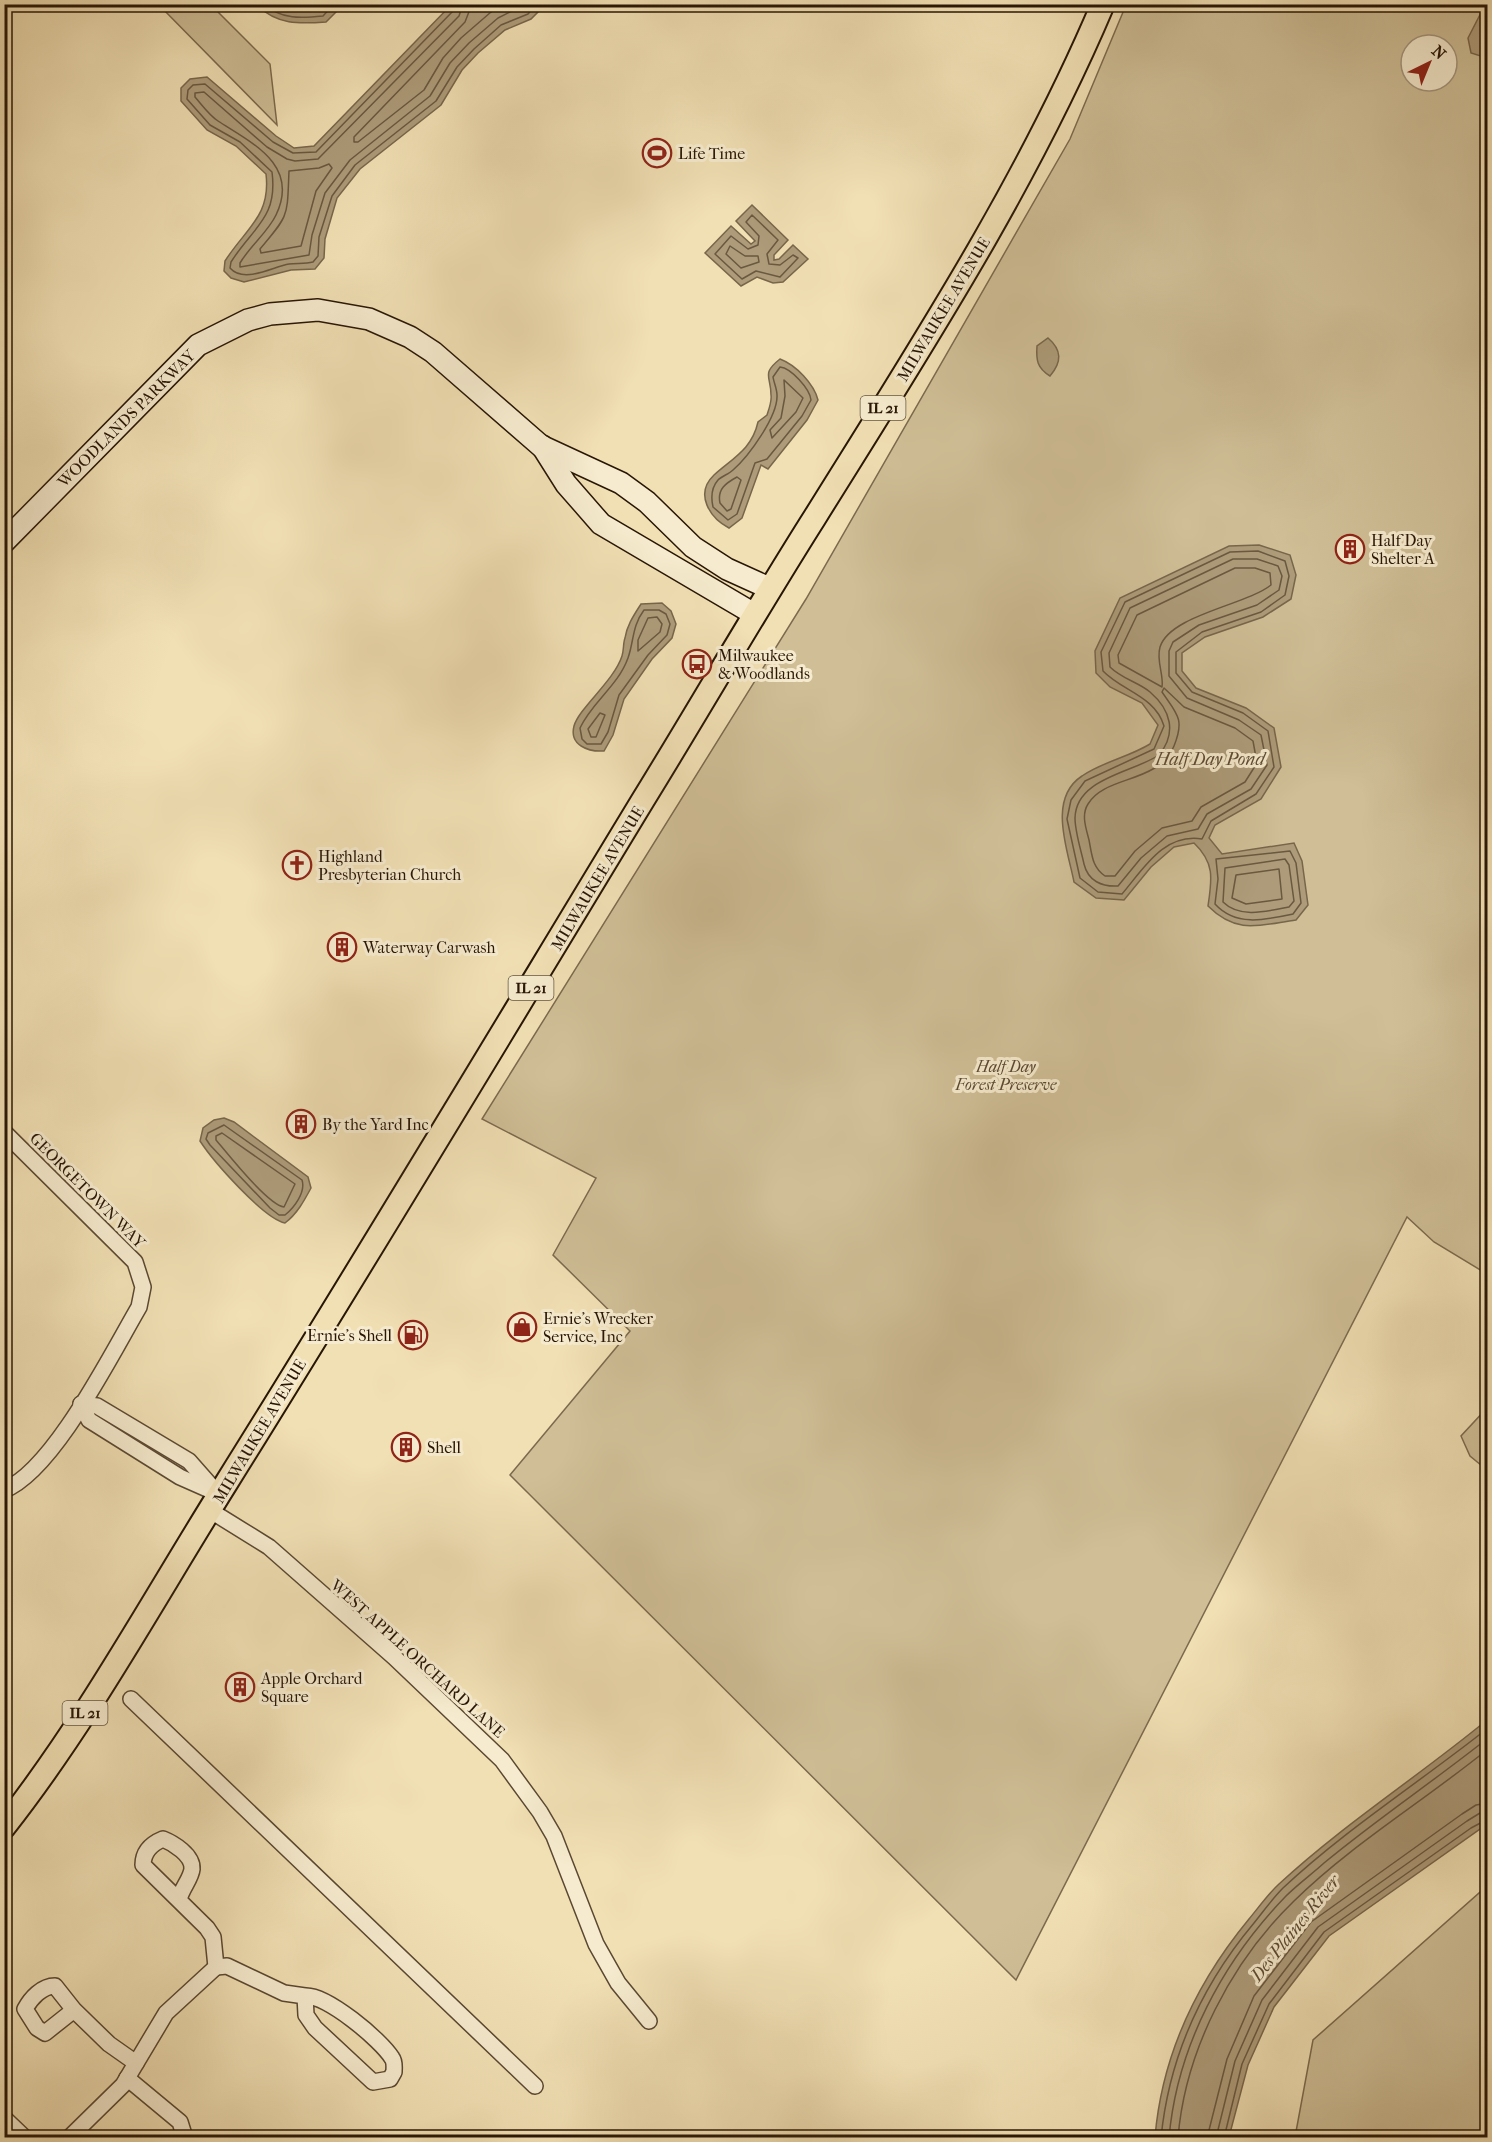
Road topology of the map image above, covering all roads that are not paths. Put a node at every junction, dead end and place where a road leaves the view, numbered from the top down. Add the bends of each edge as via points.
1 (1103, 4) edge
2 (542, 446) junction
3 (9, 528) edge
4 (770, 588) junction
5 (754, 614) junction
6 (4, 1132) edge
7 (81, 1404) junction
8 (4, 1490) edge
9 (215, 1503) junction
10 (131, 1699) dead end
11 (4, 1827) edge
12 (179, 1900) dead end
13 (216, 1967) junction
14 (305, 1996) junction
15 (74, 2010) dead end
16 (648, 2021) dead end
17 (136, 2063) junction
18 (127, 2078) junction
19 (535, 2086) dead end
20 (4, 2118) edge
21 (186, 2137) edge
22 (25, 2138) edge
23 (69, 2138) edge

1 - 4 main road, MILWAUKEE AVENUE / IL 21 via 1000,216
2 - 3 street, WOODLANDS PARKWAY via 433,352 393,328 336,312 270,315 215,334 183,357
2 - 4 street, WOODLANDS PARKWAY via 621,483 647,502 693,547 727,569
2 - 5 street, WOODLANDS PARKWAY via 566,484 601,524
4 - 5 main road, MILWAUKEE AVENUE / IL 21
5 - 9 main road, MILWAUKEE AVENUE / IL 21
6 - 7 street, GEORGETOWN WAY via 135,1262 141,1278 139,1307
7 - 8 street, GEORGETOWN WAY via 40,1466 26,1479
7 - 9 street via 97,1406 189,1461
9 - 11 main road, MILWAUKEE AVENUE / IL 21 via 50,1768
9 - 16 street, WEST APPLE ORCHARD LANE via 394,1657 502,1760 554,1836 596,1944 630,2000
10 - 19 street
12 - 13 street via 213,1937
13 - 14 street via 226,1966 284,1994
13 - 17 street via 166,2013
14 - 14 street via 306,2015 364,2075 373,2082 390,2079 394,2072 392,2057 361,2027 321,1998
15 - 17 street via 109,2044
17 - 18 street
18 - 21 street via 180,2122
18 - 23 street
20 - 22 street

